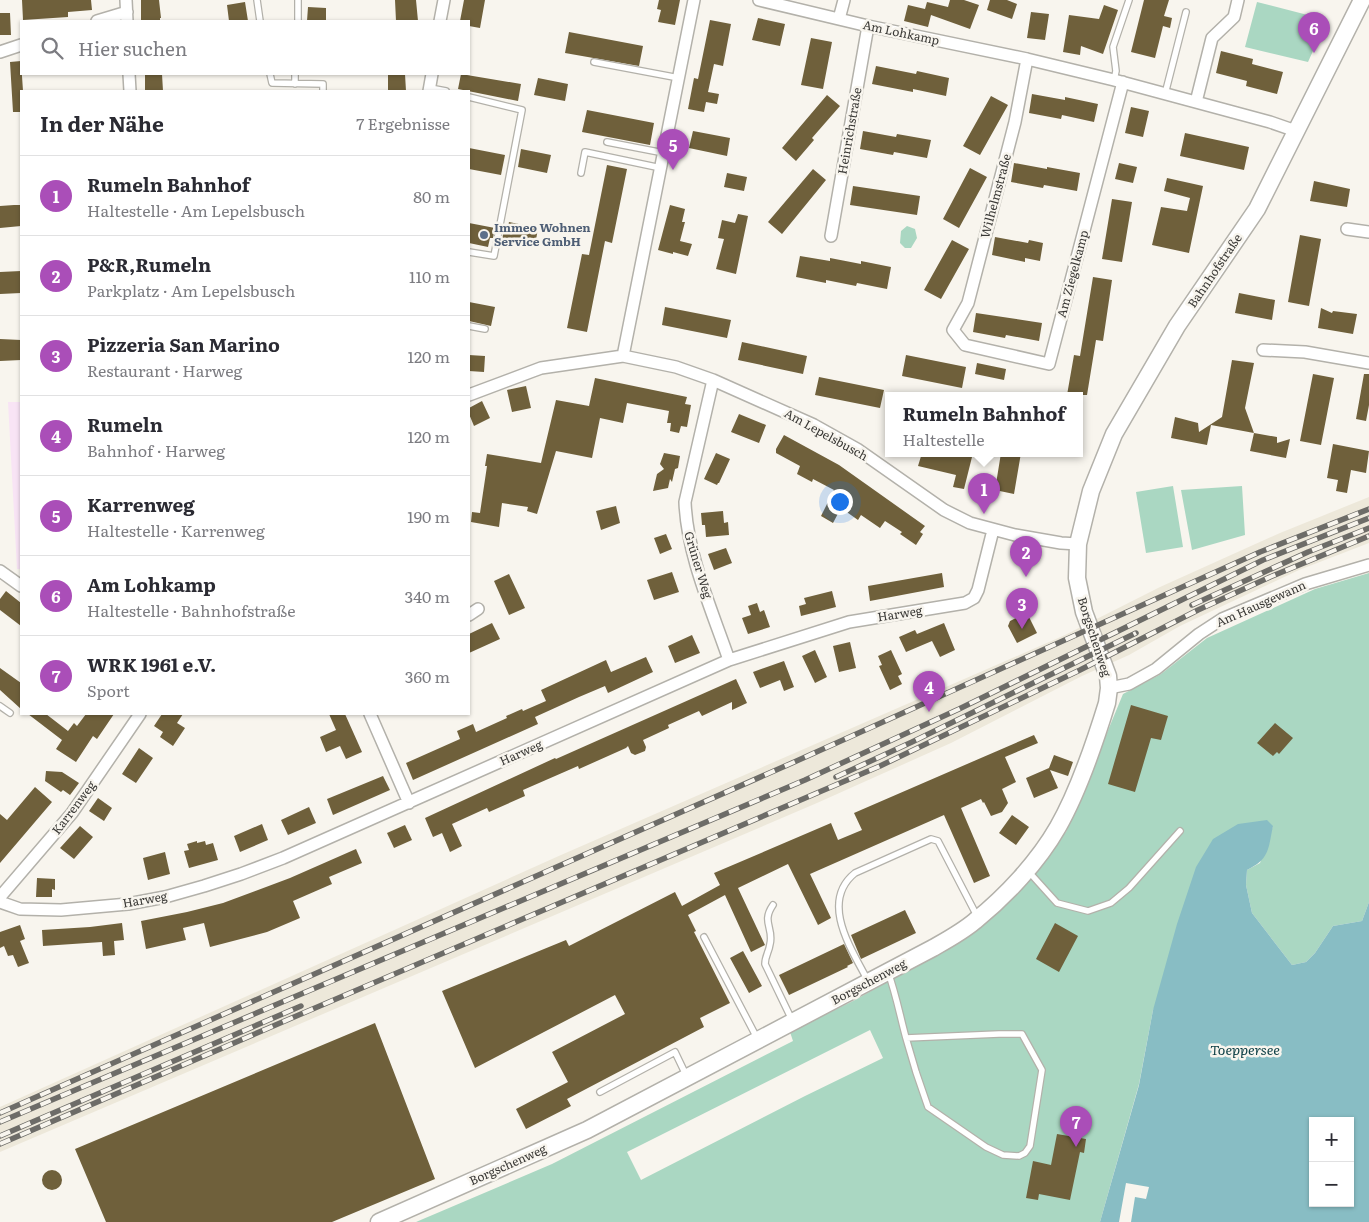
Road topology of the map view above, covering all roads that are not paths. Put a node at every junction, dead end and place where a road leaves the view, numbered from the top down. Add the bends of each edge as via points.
1 (126, 0) edge
2 (257, 0) edge
3 (298, 0) edge
4 (444, 0) edge
5 (694, 0) edge
6 (759, 0) edge
7 (844, 0) edge
8 (1129, 0) edge
9 (1238, 0) edge
10 (1362, 0) edge
11 (1186, 12) dead end
12 (127, 17) edge
13 (839, 19) junction
14 (104, 20) edge
15 (260, 20) edge
16 (298, 20) edge
17 (440, 20) edge
18 (868, 26) junction
19 (20, 45) edge
20 (0, 52) edge
21 (1027, 59) junction
22 (594, 62) dead end
23 (130, 75) edge
24 (270, 75) edge
25 (295, 75) edge
26 (432, 75) edge
27 (679, 78) junction
28 (1118, 81) junction
29 (295, 84) junction
30 (430, 89) edge
31 (130, 90) edge
32 (323, 90) edge
33 (1165, 94) junction
34 (470, 97) edge
35 (1196, 102) junction
36 (1296, 131) junction
37 (607, 142) dead end
38 (664, 153) junction
39 (661, 168) junction
40 (581, 173) dead end
41 (1347, 228) dead end
42 (1369, 232) edge
43 (831, 236) dead end
44 (470, 252) edge
45 (470, 326) edge
46 (485, 330) dead end
47 (954, 330) joint
48 (1263, 350) dead end
49 (624, 356) junction
50 (1369, 363) edge
51 (713, 380) junction
52 (470, 395) edge
53 (993, 530) junction
54 (1078, 544) junction
55 (1369, 565) edge
56 (0, 571) edge
57 (20, 585) edge
58 (729, 660) junction
59 (1109, 688) junction
60 (0, 706) edge
61 (10, 713) dead end
62 (139, 715) edge
63 (370, 715) edge
64 (409, 803) junction
65 (1180, 831) dead end
66 (1027, 870) junction
67 (0, 897) edge
68 (0, 902) edge
69 (773, 905) dead end
70 (978, 918) junction
71 (704, 937) dead end
72 (888, 972) junction
73 (868, 983) junction
74 (793, 1022) junction
75 (906, 1038) junction
76 (758, 1040) junction
77 (687, 1077) junction
78 (600, 1092) dead end
79 (380, 1222) edge

1 - 12 street
2 - 15 lane
3 - 16 lane
4 - 17 street
5 - 27 street
6 - 13 street, Am Lohkamp
7 - 13 street
8 - 28 lane via 1113,47
9 - 35 street via 1234,17 1212,38
10 - 36 main road, Bahnhofstraße
11 - 33 lane
12 - 14 street
13 - 18 street, Am Lohkamp
18 - 21 street, Am Lohkamp
18 - 43 street, Heinrichstraße
19 - 20 street
21 - 28 street, Am Lohkamp
21 - 47 street, Wilhelmstraße via 1015,122 968,302
22 - 27 lane
23 - 31 street
24 - 29 lane via 272,84
25 - 29 lane
26 - 30 street
27 - 38 street
28 - 33 street, Am Lohkamp
28 - 47 street, Am Ziegelkamp via 1049,364 965,345
29 - 32 lane via 323,84
33 - 35 street, Am Lohkamp
34 - 44 lane via 522,110 494,256
35 - 36 street, Am Lohkamp
36 - 54 main road, Bahnhofstraße via 1257,208 1177,326 1114,434 1091,492
37 - 38 lane
38 - 39 street
39 - 40 lane via 585,152
39 - 49 street
41 - 42 street
45 - 46 lane
48 - 50 street via 1305,352
49 - 51 street, Am Lepelsbusch via 676,367
49 - 52 street via 541,368
51 - 53 street, Am Lepelsbusch via 857,448 944,510
51 - 58 street, Grüner Weg via 685,502 686,523
53 - 54 street, Am Lepelsbusch via 1060,544
53 - 58 street, Harweg via 978,590 965,603 849,622
54 - 59 main road, Borgschenweg via 1077,578 1084,612 1106,666
55 - 59 street, Am Hausgewann via 1305,584 1222,619 1156,669 1129,684
56 - 57 street
58 - 64 street, Harweg
59 - 66 main road, Borgschenweg via 1102,718 1072,799 1057,828
60 - 61 lane
62 - 67 street, Karrenweg via 72,813
63 - 64 street
64 - 68 street, Harweg via 241,874 164,897 61,910 20,909
65 - 66 lane via 1129,888 1111,903 1088,911 1057,903
66 - 70 main road, Borgschenweg
69 - 74 lane via 768,913 771,942 765,964
70 - 72 main road, Borgschenweg via 933,948
70 - 73 lane via 938,841 931,839 855,873 847,879 841,891 839,908 842,928
71 - 76 lane
72 - 73 main road, Borgschenweg
72 - 75 lane
73 - 74 main road, Borgschenweg
74 - 76 main road, Borgschenweg
75 - 75 lane via 928,1106 986,1147 1012,1157 1025,1153 1030,1146 1042,1070 1022,1034
76 - 77 main road, Borgschenweg
77 - 78 lane via 675,1052
77 - 79 main road, Borgschenweg via 587,1130

